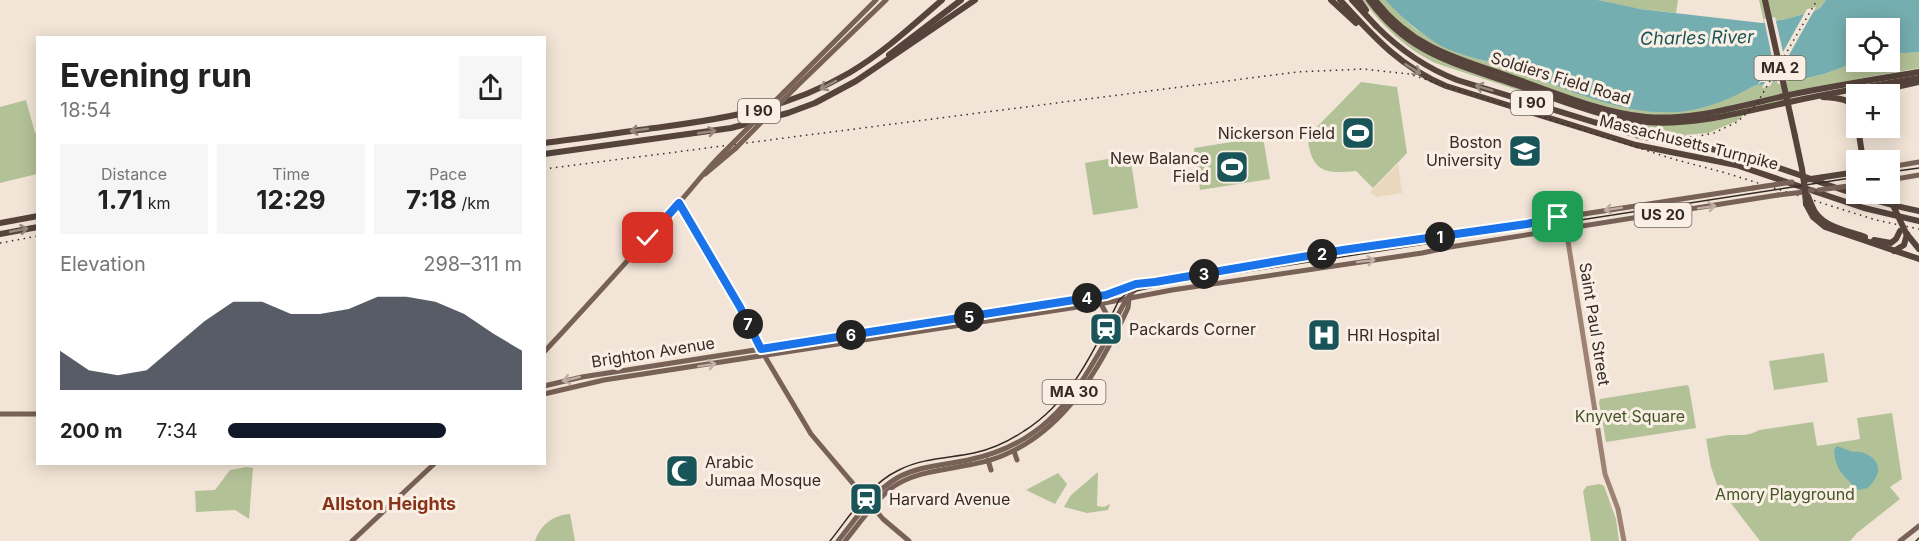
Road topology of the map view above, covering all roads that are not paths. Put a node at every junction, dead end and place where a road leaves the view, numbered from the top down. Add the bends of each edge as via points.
1 (876, 0) edge
2 (886, 0) edge
3 (936, 0) edge
4 (942, 0) edge
5 (960, 0) edge
6 (975, 0) edge
7 (1330, 0) edge
8 (1340, 0) edge
9 (1352, 0) edge
10 (1359, 0) edge
11 (1369, 0) edge
12 (1375, 0) edge
13 (1766, 0) edge
14 (1376, 26) junction
15 (1369, 32) junction
16 (892, 44) junction
17 (1919, 72) edge
18 (1919, 80) edge
19 (1900, 85) edge
20 (837, 92) junction
21 (1814, 96) junction
22 (1843, 99) junction
23 (1846, 99) edge
24 (1846, 100) edge
25 (546, 143) edge
26 (546, 154) edge
27 (1919, 162) edge
28 (1900, 165) edge
29 (1846, 174) edge
30 (703, 176) junction
31 (1919, 176) edge
32 (1900, 179) edge
33 (1804, 180) junction
34 (1846, 186) edge
35 (1805, 191) junction
36 (679, 203) junction
37 (1892, 204) edge
38 (1809, 205) junction
39 (1919, 210) edge
40 (36, 216) edge
41 (1564, 216) junction
42 (1919, 221) edge
43 (0, 223) edge
44 (36, 227) edge
45 (1566, 229) junction
46 (1904, 231) junction
47 (0, 234) edge
48 (1918, 248) edge
49 (1893, 251) junction
50 (1919, 260) edge
51 (1155, 282) junction
52 (1108, 295) junction
53 (1129, 298) junction
54 (1101, 303) junction
55 (1107, 315) dead end
56 (761, 349) junction
57 (546, 350) edge
58 (765, 356) junction
59 (546, 386) edge
60 (546, 394) edge
61 (0, 414) edge
62 (36, 414) edge
63 (1014, 451) junction
64 (988, 458) junction
65 (1017, 460) dead end
66 (433, 465) edge
67 (959, 467) junction
68 (991, 470) dead end
69 (961, 476) dead end
70 (871, 505) junction
71 (1919, 526) edge
72 (352, 541) edge
73 (838, 541) edge
74 (845, 541) edge
75 (909, 541) edge
76 (1624, 541) edge
77 (1900, 541) edge

1 - 30 main road, bridge
2 - 30 main road, bridge
3 - 16 highway
4 - 16 highway, I 90
5 - 20 highway
6 - 20 highway, I 90
7 - 15 highway
8 - 15 highway, Massachusetts Turnpike / I 90
9 - 14 highway, Massachusetts Turnpike / I 90
10 - 14 highway
11 - 21 highway, Soldiers Field Road via 1399,33 1436,56 1615,117 1644,122 1688,122
12 - 17 highway, Soldiers Field Road via 1405,31 1440,52 1616,112 1645,117 1688,117
13 - 33 highway, MA 2, bridge
39 -> 14 highway, Massachusetts Turnpike / I 90, bridge via 1870,199 1745,157 1640,136 1457,80 1412,57
15 -> 42 highway, Massachusetts Turnpike / I 90 via 1407,66 1446,86 1636,145 1749,168 1876,212
16 -> 25 highway, I 90 via 843,77 776,106 719,119
18 - 19 highway
18 - 21 highway, Soldiers Field Road
26 -> 20 highway, I 90 via 746,125 788,113
21 - 22 highway
22 - 23 highway
22 - 24 highway
27 - 28 main road
29 - 33 highway, US 20, bridge
30 - 36 main road
31 - 32 main road
33 - 35 highway, MA 2, bridge
33 -> 41 main road, US 20, bridge
34 - 35 main road, US 20, bridge
35 - 38 highway, bridge
45 -> 35 main road, US 20, bridge
36 - 56 main road
36 - 57 main road
37 - 46 highway, bridge
38 - 46 highway via 1827,223 1887,244
38 - 49 highway via 1812,216 1824,227
40 - 43 highway
41 - 45 main road, Saint Paul Street
41 - 51 main road, US 20
47 -> 44 highway
53 -> 45 main road, US 20
45 - 76 main road, Saint Paul Street via 1605,474
46 - 48 highway
46 - 49 highway via 1904,245
49 - 50 highway
51 - 52 main road, Brighton Avenue / US 20 via 1136,284
51 - 53 main road, MA 30 via 1138,286
52 - 53 main road
52 - 56 main road, Brighton Avenue / US 20
53 - 54 main road, Brighton Avenue / US 20
53 - 63 main road, MA 30 via 1116,334 1075,399 1050,427
53 - 64 main road, MA 30 via 1092,365 1057,413 1022,440
54 - 55 main road
54 - 58 main road, Brighton Avenue / US 20
56 - 58 main road
56 -> 59 main road, Brighton Avenue / US 20
60 -> 58 main road, Brighton Avenue / US 20 via 596,381
58 - 70 main road via 811,434
61 - 62 main road
63 - 64 main road, MA 30
63 - 65 main road
64 - 67 main road, MA 30
64 - 68 main road
64 - 70 main road, MA 30 via 908,473 889,483
66 - 72 main road
67 - 69 main road
67 - 70 main road, MA 30 via 902,481
70 - 73 main road, MA 30
70 - 74 main road, MA 30
70 - 75 main road
71 - 77 main road

